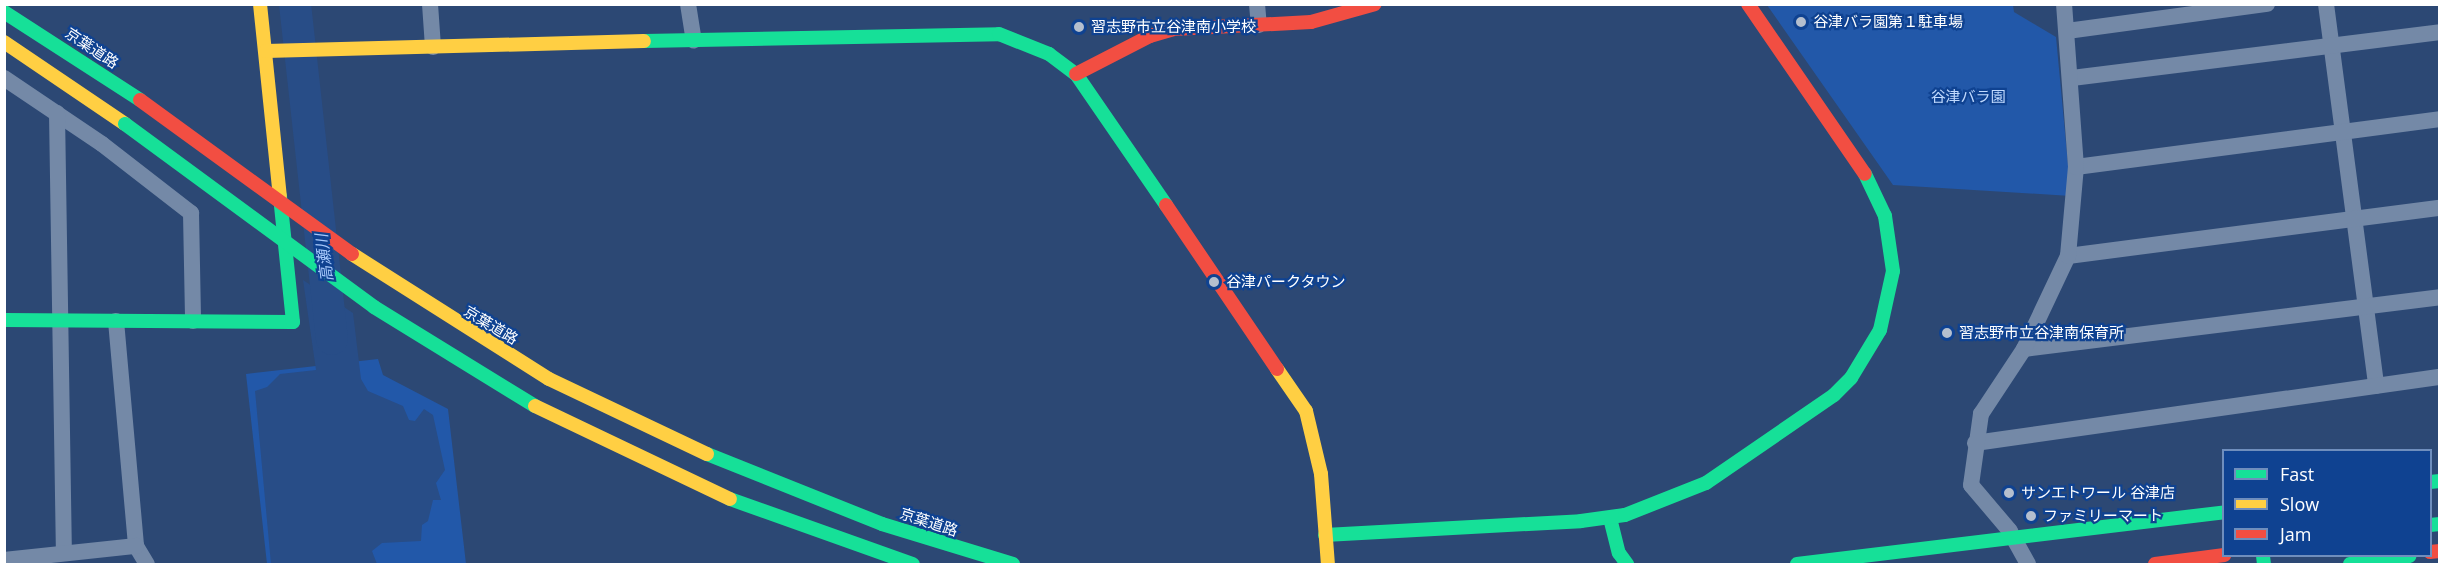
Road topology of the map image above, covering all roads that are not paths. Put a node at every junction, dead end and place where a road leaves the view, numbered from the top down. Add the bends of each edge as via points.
1 (260, 4) edge
2 (430, 4) edge
3 (688, 4) edge
4 (1257, 4) edge
5 (1375, 4) edge
6 (1748, 4) edge
7 (2064, 4) edge
8 (2267, 4) edge
9 (2326, 4) edge
10 (2246, 6) edge
11 (4, 12) edge
12 (1259, 25) junction
13 (2067, 31) junction
14 (2439, 32) edge
15 (694, 41) junction
16 (4, 42) edge
17 (2331, 45) junction
18 (433, 47) junction
19 (270, 51) junction
20 (1076, 74) junction
21 (4, 78) edge
22 (2072, 78) junction
23 (57, 113) junction
24 (2439, 119) edge
25 (2343, 132) junction
26 (2076, 167) junction
27 (2439, 208) edge
28 (2354, 218) junction
29 (2068, 256) junction
30 (2439, 297) edge
31 (2365, 306) junction
32 (4, 320) edge
33 (61, 320) junction
34 (116, 321) junction
35 (193, 321) junction
36 (2024, 349) junction
37 (2439, 377) edge
38 (2376, 386) junction
39 (1975, 443) junction
40 (2222, 512) edge
41 (1610, 518) junction
42 (1325, 535) junction
43 (2016, 540) junction
44 (136, 546) junction
45 (64, 552) junction
46 (2222, 555) edge
47 (2396, 557) edge
48 (4, 560) edge
49 (147, 564) edge
50 (913, 564) edge
51 (1013, 564) edge
52 (1328, 564) edge
53 (1627, 564) edge
54 (1797, 564) edge
55 (2028, 564) edge
56 (2155, 564) edge
57 (2350, 564) edge

1 - 19 main road
2 - 18 street
3 - 15 street
4 - 12 street
5 - 12 main road via 1311,22
6 - 41 main road via 1863,169 1878,198 1891,241 1890,296 1864,361 1833,395 1706,483 1660,504
7 - 13 street
8 - 10 street
9 - 17 street
10 - 13 street
11 - 51 main road, 京葉道路, bridge via 140,100 388,280 549,379 662,435 800,494 882,525
12 - 20 main road via 1174,29 1150,36
13 - 22 street
14 - 17 street
15 - 18 main road
15 - 20 main road via 999,34 1050,54
16 - 50 main road, bridge via 125,124 374,307 531,404 695,485 786,522
17 - 22 street
17 - 25 street
18 - 19 main road
19 - 35 main road via 293,322
20 - 42 main road via 1306,411 1321,474
21 - 23 street
22 - 26 street
23 - 33 street
23 - 35 street via 191,213
24 - 25 street
25 - 26 street
25 - 28 street
26 - 29 street
27 - 28 street
28 - 29 street
28 - 31 street
29 - 36 street
30 - 31 street
31 - 36 street
31 - 38 street
32 - 33 main road
33 - 34 main road
33 - 45 street
34 - 35 main road
34 - 44 street
36 - 39 street via 1982,414
37 - 38 street
38 - 39 street
39 - 43 street via 1971,486
40 - 43 main road
41 - 42 main road
41 - 53 main road via 1619,553
42 - 52 main road
43 - 54 main road
43 - 55 street
44 - 45 street
44 - 49 street
45 - 48 street
46 - 56 main road
47 - 57 main road

